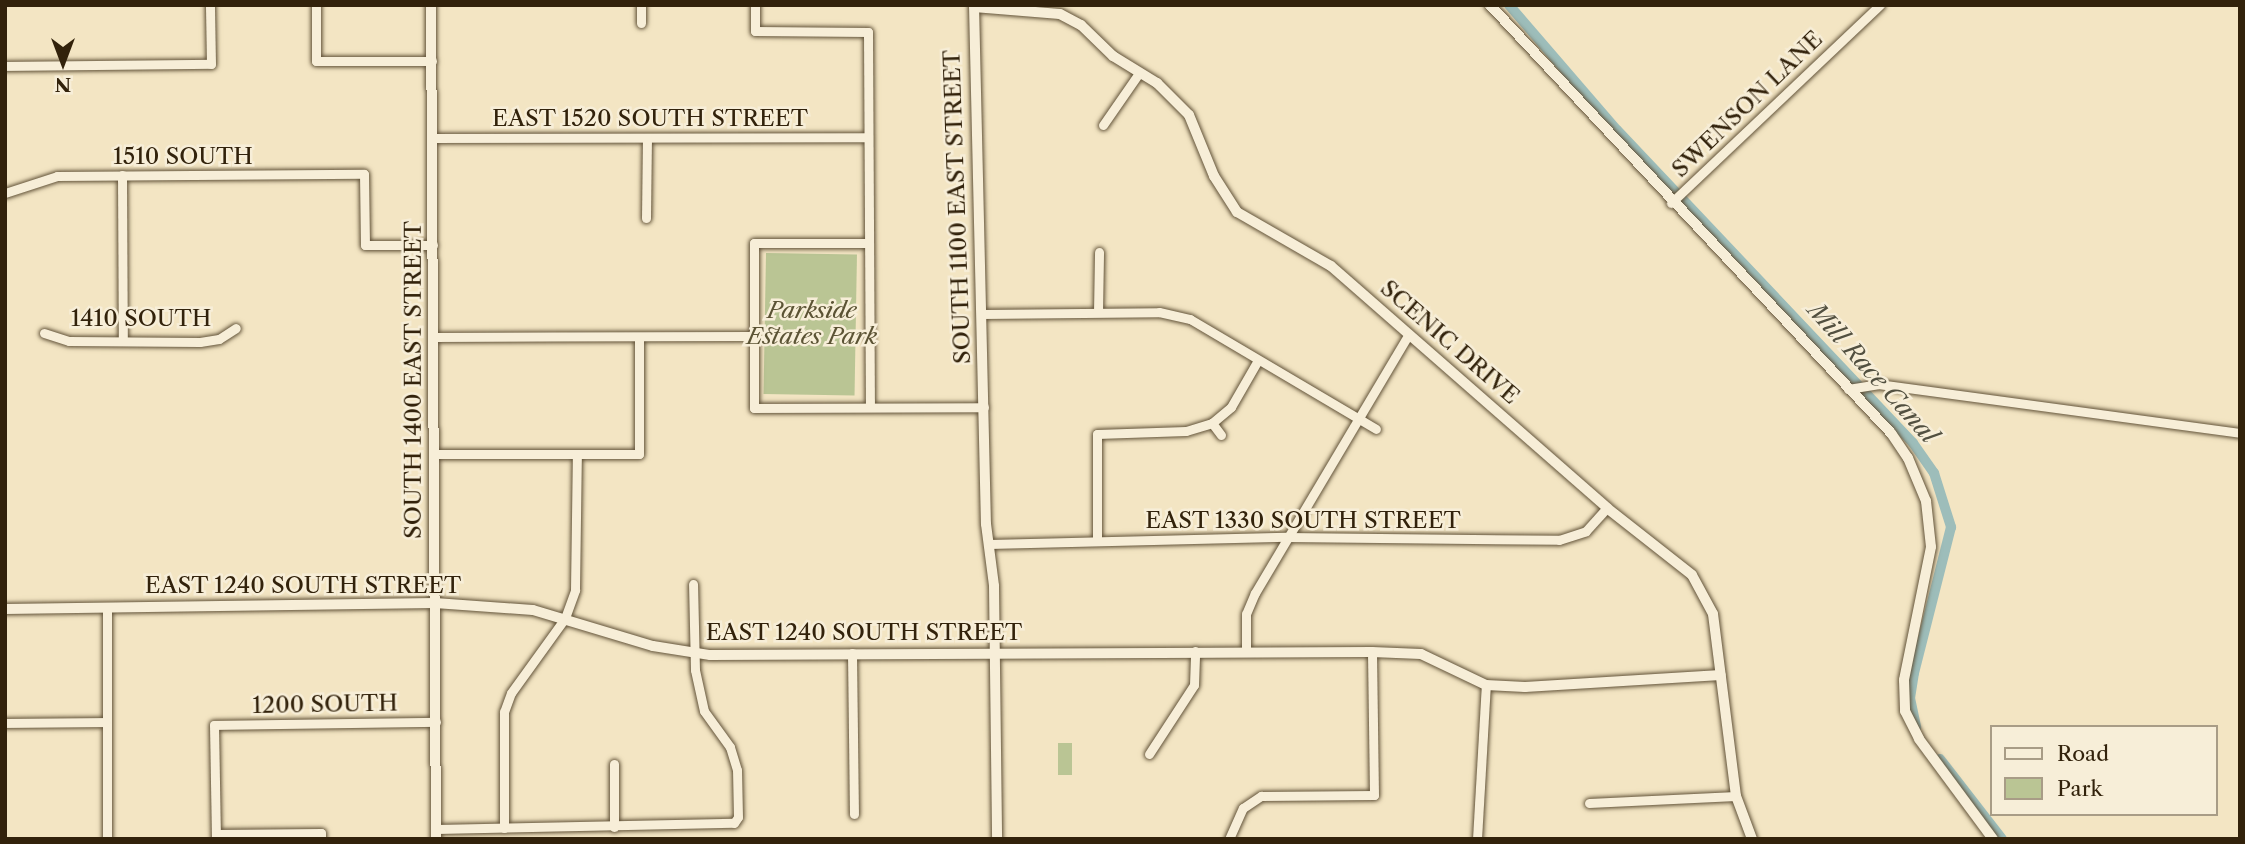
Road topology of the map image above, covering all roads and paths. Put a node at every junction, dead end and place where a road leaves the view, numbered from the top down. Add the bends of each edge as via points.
1 (210, 5) edge
2 (316, 5) edge
3 (431, 5) edge
4 (641, 5) edge
5 (755, 5) edge
6 (1490, 5) edge
7 (1880, 5) edge
8 (974, 6) edge
9 (641, 23) dead end
10 (432, 61) junction
11 (5, 66) edge
12 (1139, 73) junction
13 (1103, 125) dead end
14 (868, 137) junction
15 (432, 138) junction
16 (647, 138) junction
17 (122, 175) junction
18 (5, 192) edge
19 (1673, 201) junction
20 (646, 218) dead end
21 (868, 243) junction
22 (433, 245) junction
23 (1099, 252) dead end
24 (1098, 312) junction
25 (982, 314) junction
26 (236, 328) dead end
27 (44, 333) dead end
28 (1408, 335) junction
29 (754, 336) junction
30 (433, 337) junction
31 (639, 337) junction
32 (123, 341) junction
33 (1258, 360) junction
34 (1855, 386) junction
35 (870, 407) junction
36 (984, 407) junction
37 (1356, 416) junction
38 (1212, 422) junction
39 (1376, 429) dead end
40 (2240, 433) edge
41 (1222, 435) dead end
42 (434, 454) junction
43 (577, 454) junction
44 (1607, 508) junction
45 (1286, 537) junction
46 (1097, 541) junction
47 (989, 544) junction
48 (693, 584) dead end
49 (435, 603) junction
50 (107, 608) junction
51 (5, 609) edge
52 (565, 618) junction
53 (1246, 650) junction
54 (1195, 651) junction
55 (1372, 652) junction
56 (694, 653) junction
57 (852, 653) junction
58 (994, 654) junction
59 (1721, 675) junction
60 (1486, 685) junction
61 (106, 722) junction
62 (436, 722) junction
63 (5, 723) edge
64 (1149, 754) dead end
65 (614, 764) dead end
66 (1736, 796) junction
67 (1589, 803) dead end
68 (854, 814) dead end
69 (614, 827) junction
70 (504, 828) junction
71 (436, 834) edge
72 (321, 836) edge
73 (216, 837) edge
74 (107, 839) edge
75 (997, 839) edge
76 (1228, 839) edge
77 (1476, 839) edge
78 (1752, 839) edge
79 (1993, 839) edge

1 - 11 street via 211,64
2 - 10 street via 316,61
3 - 10 street, SOUTH 1400 EAST STREET
4 - 9 street
5 - 14 street via 755,31 868,32
6 - 19 street
7 - 19 street, SWENSON LANE
8 - 12 street, SCENIC DRIVE via 1060,13
8 - 25 street, SOUTH 1100 EAST STREET via 973,117
10 - 15 street, SOUTH 1400 EAST STREET
12 - 13 street
12 - 28 street, SCENIC DRIVE via 1175,97 1189,115 1214,176 1237,212 1331,266
14 - 16 street, EAST 1520 SOUTH STREET
14 - 21 street
15 - 16 street, EAST 1520 SOUTH STREET
15 - 22 street, SOUTH 1400 EAST STREET
16 - 20 street
17 - 18 street, 1510 SOUTH via 57,176
17 - 22 street, 1510 SOUTH via 364,174 365,245
17 - 32 street
19 - 34 street
21 - 29 street via 754,243
21 - 35 street
22 - 30 street, SOUTH 1400 EAST STREET
23 - 24 street
24 - 25 street
24 - 33 street via 1159,312 1191,319
25 - 36 street, SOUTH 1100 EAST STREET
26 - 32 street, 1410 SOUTH via 219,339 200,342
27 - 32 street, 1410 SOUTH via 69,341
28 - 37 street
28 - 44 street, SCENIC DRIVE
29 - 31 street
29 - 35 street via 754,408
30 - 31 street
30 - 42 street, SOUTH 1400 EAST STREET
31 - 43 street via 639,454
33 - 37 street
33 - 38 street via 1231,407
34 - 40 street
34 - 79 street via 1902,448 1929,512 1930,559 1904,680 1905,711 1919,738
35 - 36 street
36 - 47 street, SOUTH 1100 EAST STREET
37 - 39 street
37 - 45 street
38 - 41 street
38 - 46 street via 1186,431 1097,434
42 - 43 street
42 - 49 street, SOUTH 1400 EAST STREET
43 - 52 street via 577,568
44 - 45 street, EAST 1330 SOUTH STREET via 1586,531 1559,540
44 - 59 street, SCENIC DRIVE via 1692,575 1704,592
45 - 46 street, EAST 1330 SOUTH STREET
45 - 53 street via 1246,614
46 - 47 street, EAST 1330 SOUTH STREET
47 - 58 street, SOUTH 1100 EAST STREET
48 - 56 street
49 - 50 street, EAST 1240 SOUTH STREET
49 - 52 street, EAST 1240 SOUTH STREET via 513,607
49 - 62 street, SOUTH 1400 EAST STREET
50 - 51 street, EAST 1240 SOUTH STREET
50 - 61 street
52 - 56 street, EAST 1240 SOUTH STREET via 631,641
52 - 70 street via 511,693 504,712
53 - 54 street, EAST 1240 SOUTH STREET
53 - 55 street, EAST 1240 SOUTH STREET
54 - 58 street, EAST 1240 SOUTH STREET
54 - 64 street via 1194,685
55 - 60 street, EAST 1240 SOUTH STREET via 1421,654
55 - 76 street via 1374,795 1261,796 1244,808
56 - 57 street, EAST 1240 SOUTH STREET
56 - 69 street via 704,711 730,747 737,770 738,817 734,823
57 - 58 street, EAST 1240 SOUTH STREET
57 - 68 street
58 - 75 street, SOUTH 1100 EAST STREET
59 - 60 street, EAST 1240 SOUTH STREET via 1525,687
59 - 66 street, SCENIC DRIVE
60 - 77 street
61 - 63 street
61 - 74 street
62 - 71 street, SOUTH 1400 EAST STREET
62 - 73 street, 1200 SOUTH via 214,724
65 - 69 street
66 - 67 street
66 - 78 street, SCENIC DRIVE
69 - 70 street
70 - 71 street
72 - 73 street

